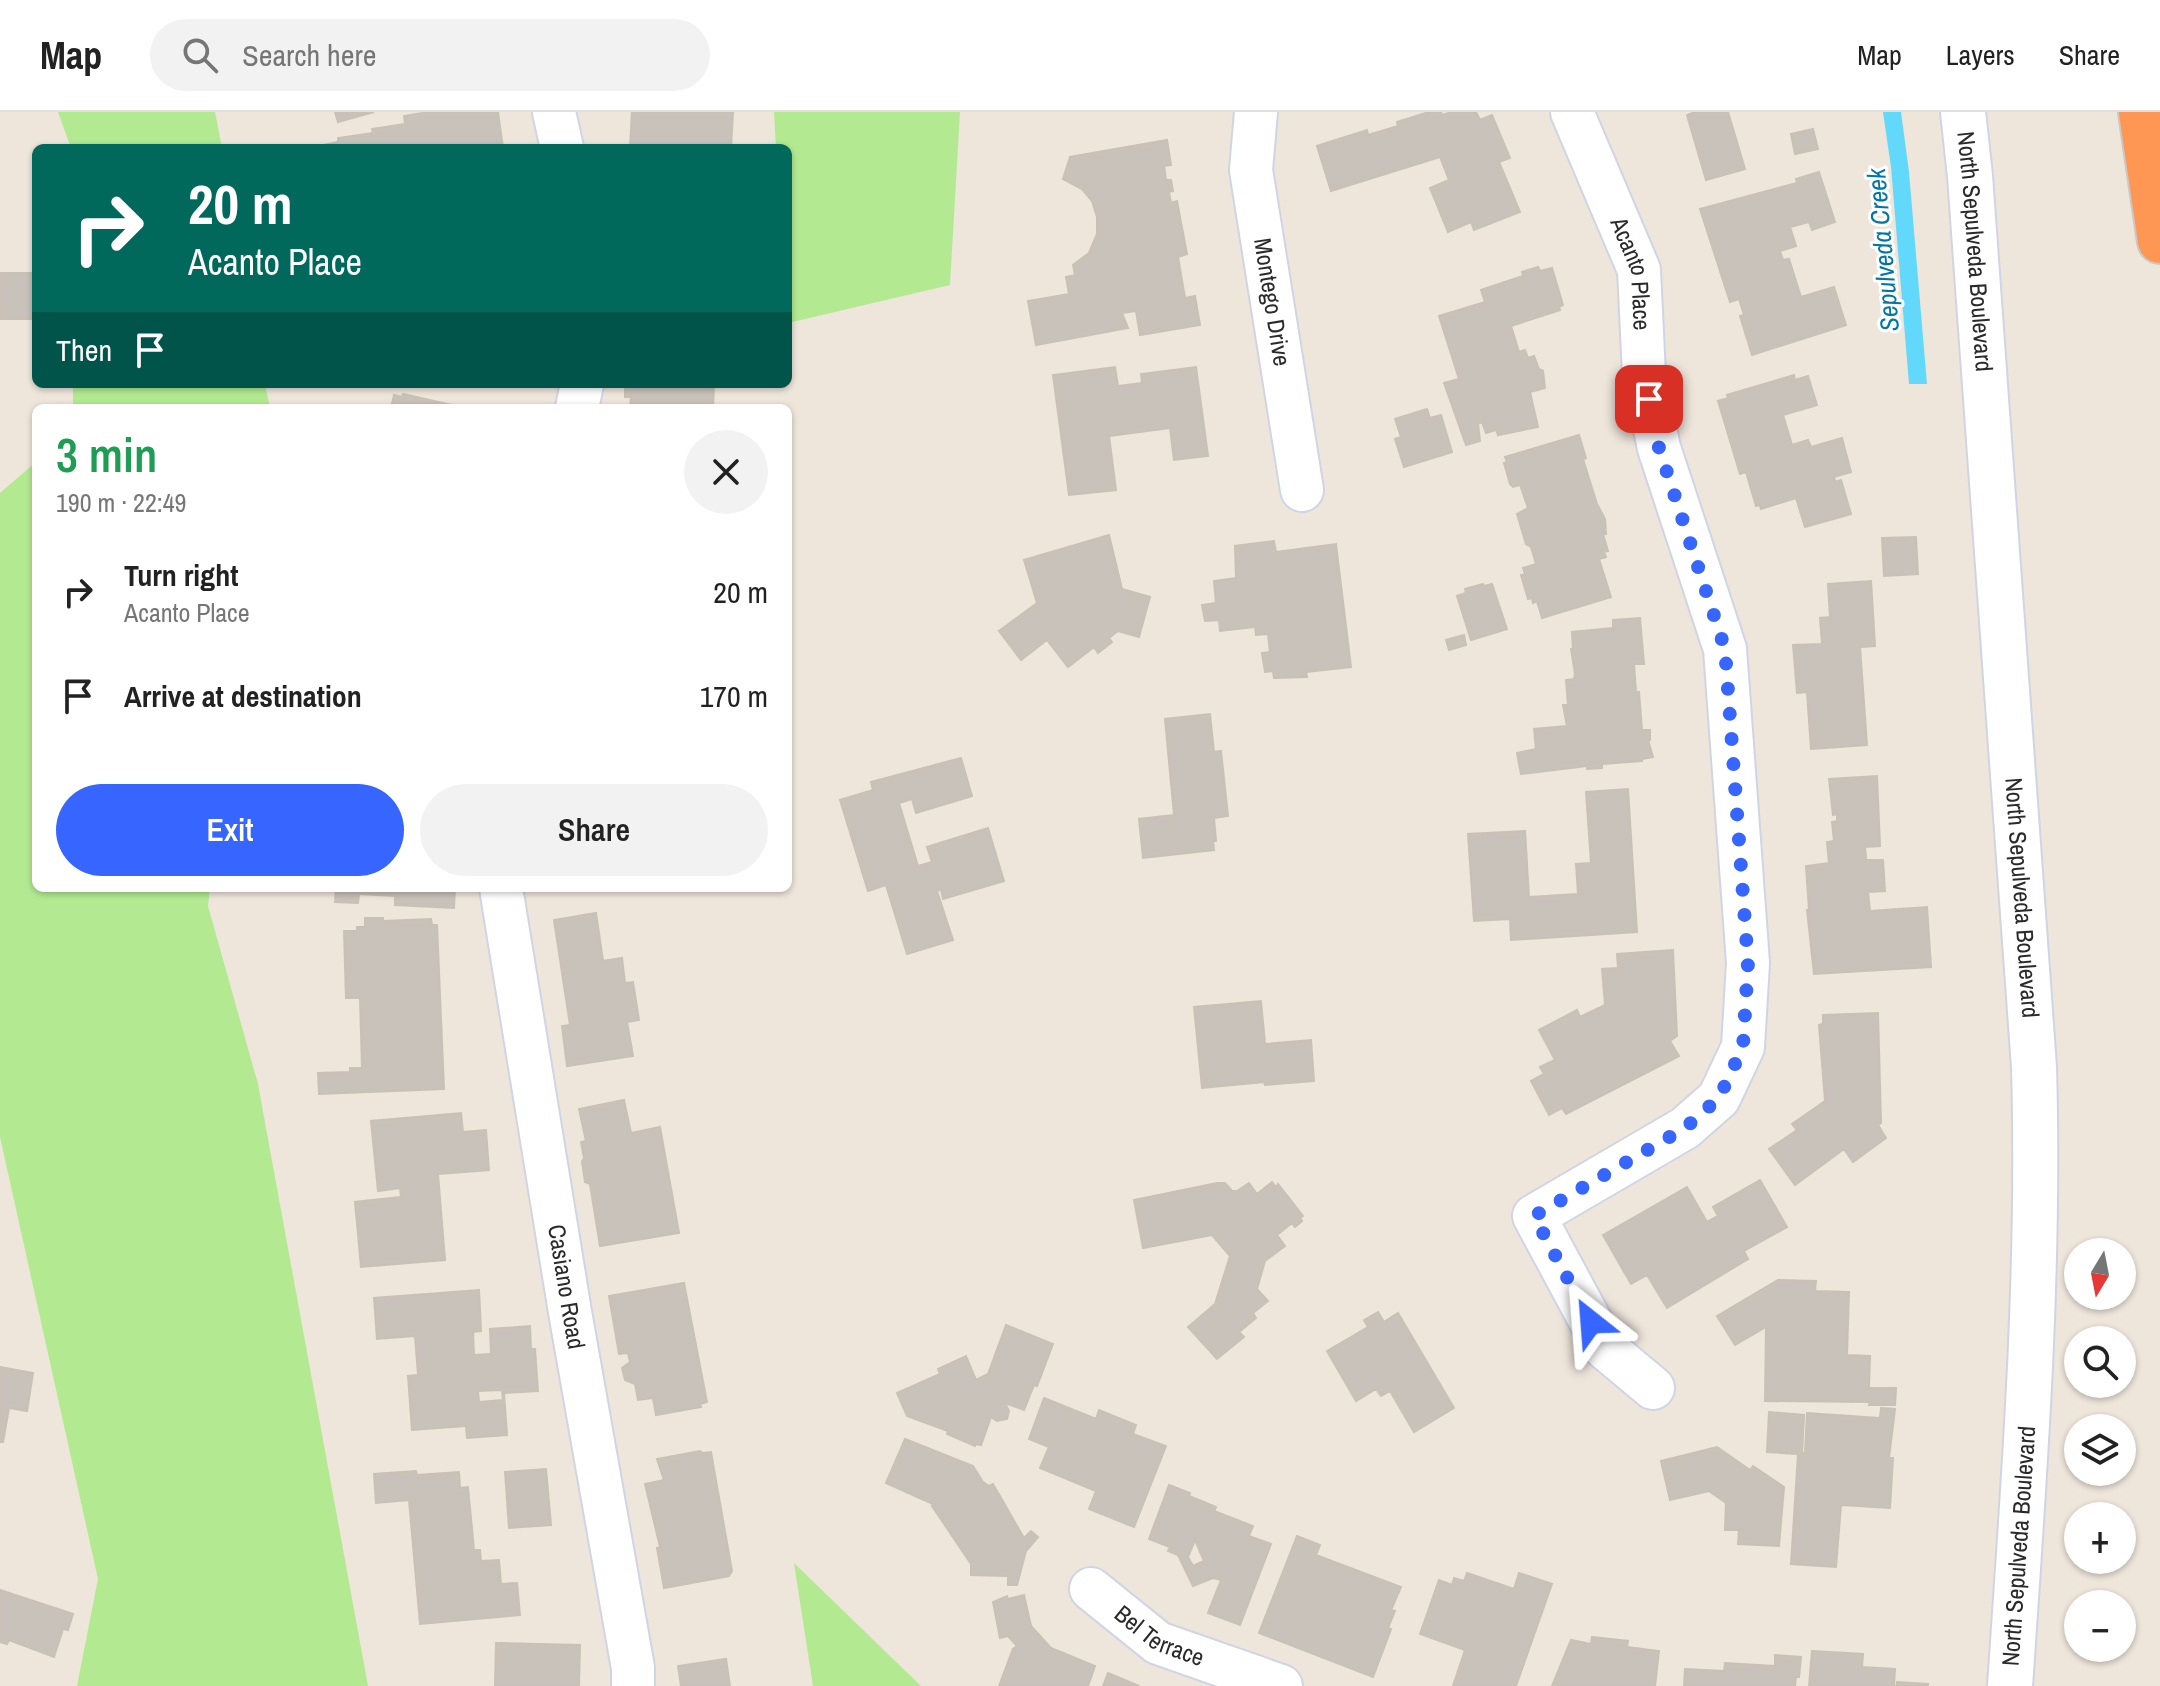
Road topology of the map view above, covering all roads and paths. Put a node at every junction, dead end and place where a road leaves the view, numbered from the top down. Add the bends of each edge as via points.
1 (554, 112) edge
2 (1256, 112) edge
3 (1572, 112) edge
4 (1963, 112) edge
5 (2141, 112) edge
6 (561, 144) edge
7 (2160, 241) edge
8 (1302, 490) dead end
9 (502, 892) edge
10 (1653, 1388) dead end
11 (1091, 1589) dead end
12 (633, 1686) edge
13 (1281, 1686) edge
14 (2010, 1686) edge

1 - 6 street
2 - 8 street, Montego Drive via 1251,170
3 - 10 street, Acanto Place via 1639,270 1644,375 1659,448 1725,649 1748,963 1743,1047 1719,1098 1685,1128 1534,1216 1605,1348
4 - 14 main road, North Sepulveda Boulevard via 2034,1067 2035,1272
5 - 7 highway
9 - 12 street, Casiano Road
11 - 13 street, Bel Terrace via 1158,1643

